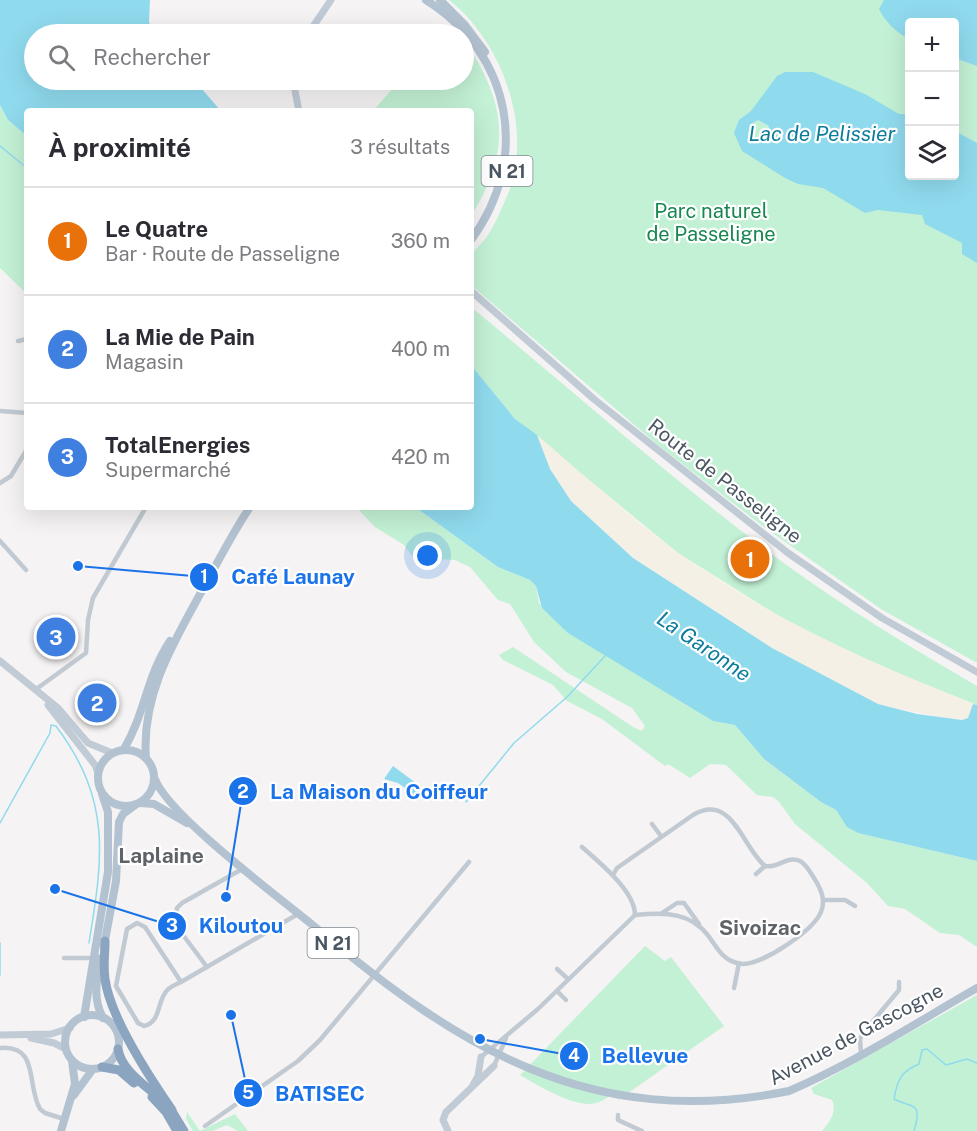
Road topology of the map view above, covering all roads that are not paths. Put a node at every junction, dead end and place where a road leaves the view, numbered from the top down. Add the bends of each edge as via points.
1 (324, 0) edge
2 (331, 0) edge
3 (426, 0) edge
4 (435, 0) edge
5 (440, 0) edge
6 (318, 16) junction
7 (314, 24) edge
8 (456, 24) edge
9 (465, 24) joint
10 (474, 35) edge
11 (474, 43) edge
12 (295, 90) edge
13 (298, 108) edge
14 (474, 235) edge
15 (474, 243) edge
16 (474, 294) edge
17 (24, 340) edge
18 (18, 342) dead end
19 (0, 411) edge
20 (24, 413) edge
21 (24, 454) edge
22 (0, 483) edge
23 (144, 510) edge
24 (246, 510) edge
25 (246, 510) edge
26 (0, 541) edge
27 (26, 570) dead end
28 (0, 661) edge
29 (977, 672) edge
30 (37, 692) junction
31 (124, 749) junction
32 (112, 753) junction
33 (146, 758) junction
34 (98, 773) junction
35 (155, 779) junction
36 (102, 794) junction
37 (138, 804) junction
38 (652, 824) dead end
39 (196, 828) junction
40 (661, 836) junction
41 (582, 847) dead end
42 (469, 862) dead end
43 (765, 866) junction
44 (244, 868) junction
45 (756, 874) dead end
46 (613, 875) junction
47 (823, 900) junction
48 (855, 906) dead end
49 (298, 913) junction
50 (663, 913) junction
51 (634, 915) junction
52 (700, 927) junction
53 (105, 941) junction
54 (64, 958) dead end
55 (94, 958) junction
56 (739, 963) junction
57 (207, 967) junction
58 (557, 969) dead end
59 (373, 976) junction
60 (568, 980) junction
61 (181, 982) junction
62 (899, 982) dead end
63 (977, 987) edge
64 (734, 988) dead end
65 (557, 991) junction
66 (566, 1000) dead end
67 (84, 1017) junction
68 (103, 1018) junction
69 (70, 1028) junction
70 (4, 1035) edge
71 (507, 1035) junction
72 (0, 1048) edge
73 (66, 1049) junction
74 (118, 1049) junction
75 (475, 1054) junction
76 (861, 1054) junction
77 (72, 1059) junction
78 (97, 1068) junction
79 (498, 1068) junction
80 (469, 1092) junction
81 (72, 1098) junction
82 (748, 1106) dead end
83 (172, 1110) junction
84 (614, 1114) joint
85 (633, 1117) dead end
86 (64, 1119) junction
87 (205, 1126) dead end
88 (61, 1131) edge
89 (177, 1131) edge
90 (184, 1131) edge
91 (448, 1131) edge
92 (642, 1131) edge

1 - 6 street
2 - 6 street
3 - 8 main road, N 21
4 - 9 main road, N 21
5 - 9 main road
6 - 7 street
10 - 15 main road, N 21 via 497,77 506,103 510,135 501,194
11 - 14 main road, N 21 via 494,78 504,112 507,151 500,188
12 - 13 street
16 - 29 street, Route de Passeligne via 595,400 788,553 882,618
17 - 18 street
19 - 20 street
21 - 22 street via 9,478
23 - 30 street via 93,598 86,653
24 - 31 main road via 157,663 135,729
25 - 33 main road via 165,660 149,710
26 - 27 street
28 - 30 street
30 - 32 street via 58,708 88,743
30 - 34 street
31 - 32 main road
31 - 33 main road
32 - 34 main road
33 - 35 main road
34 - 36 main road
35 - 37 main road via 148,796
35 - 39 main road, N 21 via 162,793
36 - 37 main road via 117,805
36 - 55 main road via 108,812 109,860
37 - 39 main road, N 21 via 154,804
37 - 53 main road via 123,814 119,822 116,881
38 - 40 street
39 - 44 main road, N 21
40 - 43 street via 700,811 715,809 728,816
40 - 46 street
41 - 46 street
42 - 59 street
43 - 45 street
43 - 47 street via 774,867 792,859 802,862 818,883
44 - 49 main road, N 21
44 - 57 street via 177,909 174,923
46 - 51 street via 633,904
47 - 48 street via 845,900
47 - 56 street via 821,912 810,927 760,961
49 - 57 street
49 - 59 main road, N 21
50 - 51 street
50 - 52 street
50 - 52 street via 677,903 684,903
51 - 60 street
52 - 56 street via 720,954
53 - 68 main road via 96,988 97,1006
53 - 83 highway via 105,980 111,1000 145,1071
54 - 55 street
55 - 67 main road
56 - 64 street
57 - 61 street
58 - 60 street
59 - 75 main road, N 21
59 - 87 street via 306,1054
60 - 65 street
61 - 61 street via 165,992 152,1023 138,1023 116,986 131,924 145,927
62 - 76 street via 899,990 863,1033
63 - 76 main road, Avenue de Gascogne
65 - 66 street
65 - 71 street
67 - 68 main road
67 - 69 main road
68 - 74 main road via 114,1027
69 - 70 street via 51,1034
69 - 73 main road
70 - 73 street via 44,1040
71 - 75 street
71 - 79 street
72 - 86 street via 22,1052 39,1106 45,1113
73 - 77 main road
74 - 78 main road via 115,1057
74 - 83 highway via 130,1071
75 - 79 main road, N 21
75 - 80 street via 478,1076
76 - 82 main road, Avenue de Gascogne via 801,1086
77 - 78 main road via 85,1068
77 - 81 main road
78 - 81 main road
78 - 89 highway via 119,1070 157,1101
79 - 80 street
80 - 91 street via 443,1117
81 - 86 main road
83 - 90 highway
84 - 85 main road
84 - 92 street via 618,1120
86 - 88 main road

